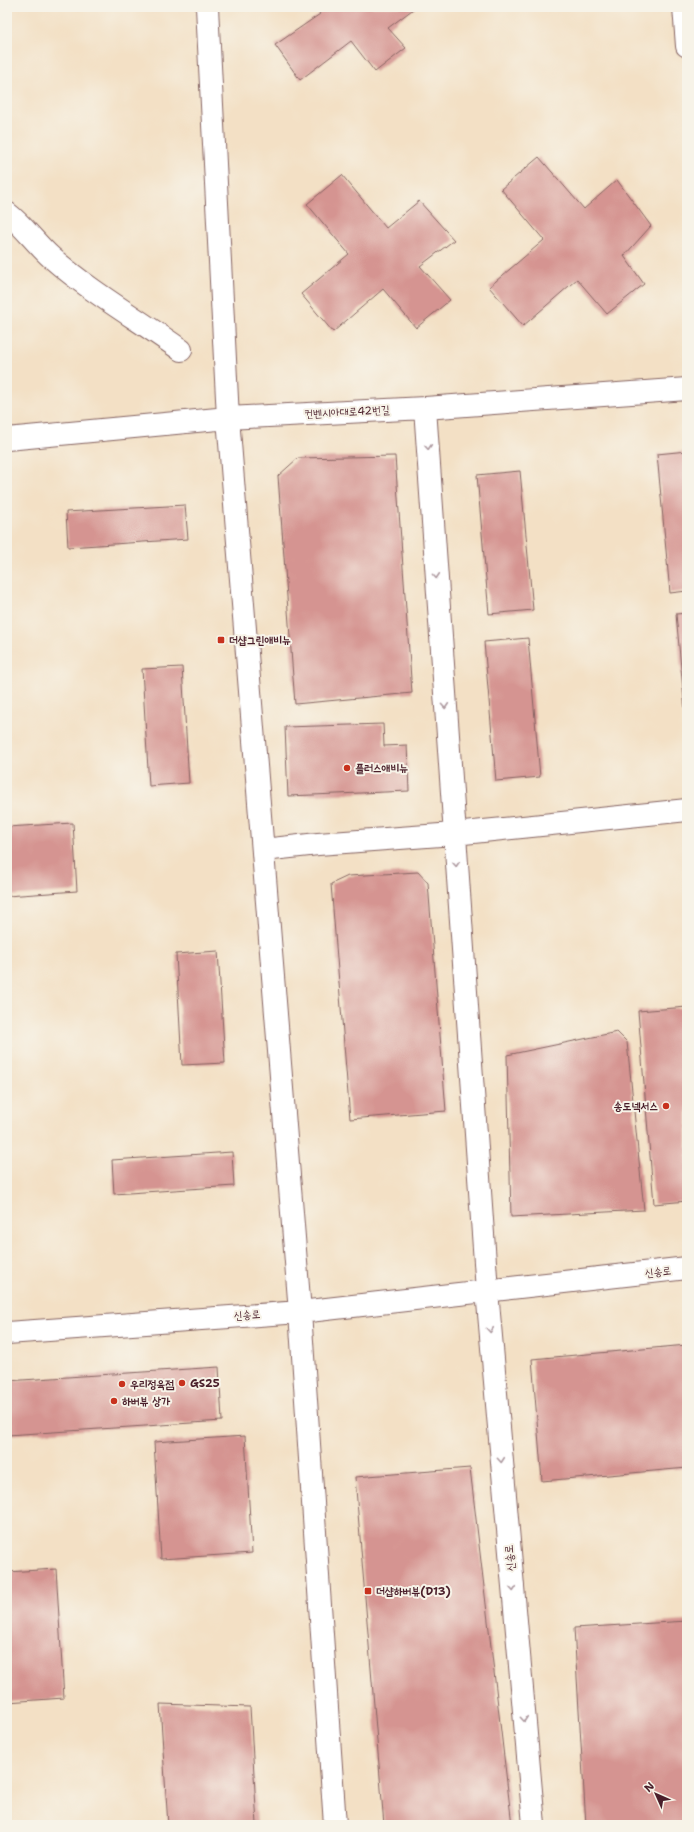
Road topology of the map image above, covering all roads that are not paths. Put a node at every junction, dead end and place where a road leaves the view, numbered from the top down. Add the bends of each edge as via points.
1 (207, 7) edge
2 (684, 7) edge
3 (687, 46) edge
4 (7, 213) edge
5 (181, 350) dead end
6 (687, 389) edge
7 (425, 408) junction
8 (228, 418) junction
9 (7, 439) edge
10 (687, 810) edge
11 (454, 834) junction
12 (263, 850) junction
13 (687, 1268) edge
14 (487, 1291) junction
15 (300, 1312) junction
16 (7, 1333) edge
17 (335, 1825) edge
18 (534, 1825) edge

1 - 8 street
2 - 3 street
4 - 5 street via 51,257 93,291 137,318
6 - 7 street, 컨벤시아대로42번길
7 - 8 street, 컨벤시아대로42번길
7 -> 11 street
8 - 9 street, 컨벤시아대로42번길
8 - 12 street
10 - 11 street
11 - 12 street
11 -> 14 street
12 - 15 street
13 - 14 street, 신송로
14 - 15 street, 신송로
14 -> 18 street, 신송로
15 - 16 street, 신송로
15 - 17 street

